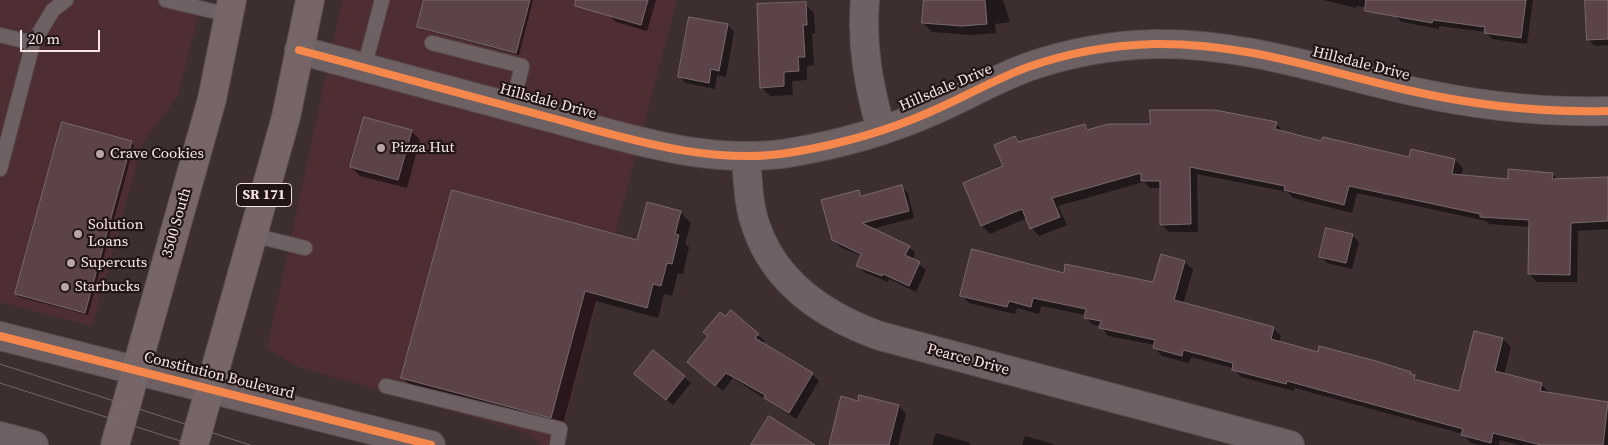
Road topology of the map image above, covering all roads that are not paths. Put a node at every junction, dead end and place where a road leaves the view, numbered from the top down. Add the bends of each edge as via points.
1 (66, 0) edge
2 (166, 0) edge
3 (310, 0) edge
4 (382, 0) edge
5 (865, 0) edge
6 (231, 7) edge
7 (0, 35) edge
8 (33, 43) junction
9 (432, 43) dead end
10 (299, 50) junction
11 (364, 68) junction
12 (512, 107) junction
13 (1608, 111) edge
14 (881, 130) junction
15 (746, 157) junction
16 (0, 169) edge
17 (253, 235) junction
18 (305, 248) dead end
19 (0, 336) edge
20 (136, 370) junction
21 (386, 386) dead end
22 (210, 387) junction
23 (0, 436) edge
24 (34, 445) edge
25 (115, 445) edge
26 (194, 445) edge
27 (431, 445) edge
28 (557, 445) edge
29 (1290, 445) edge

1 - 8 lane via 53,10
2 - 6 lane
3 - 10 main road, SR 171
4 - 11 lane
5 - 14 street via 864,58
6 - 20 main road, 3500 South via 212,99
7 - 8 lane
8 - 16 lane
9 - 12 lane via 522,66
10 - 11 street, Hillsdale Drive
10 - 17 main road, SR 171 via 286,117
11 - 12 street, Hillsdale Drive
12 - 15 street, Hillsdale Drive via 667,147
13 - 14 street, Hillsdale Drive via 1502,107 1405,89 1249,51 1202,44 1150,44 1089,51 1027,67 927,114
14 - 15 street, Hillsdale Drive via 791,153
15 - 29 street, Pearce Drive via 752,211 764,247 789,281 832,315 880,336
17 - 18 lane
17 - 22 main road, SR 171
19 - 20 main road, Constitution Boulevard
20 - 22 main road, Constitution Boulevard
20 - 25 main road, 3500 South
21 - 28 lane via 560,429
22 - 26 main road, SR 171
22 - 27 main road, Constitution Boulevard
23 - 24 main road

